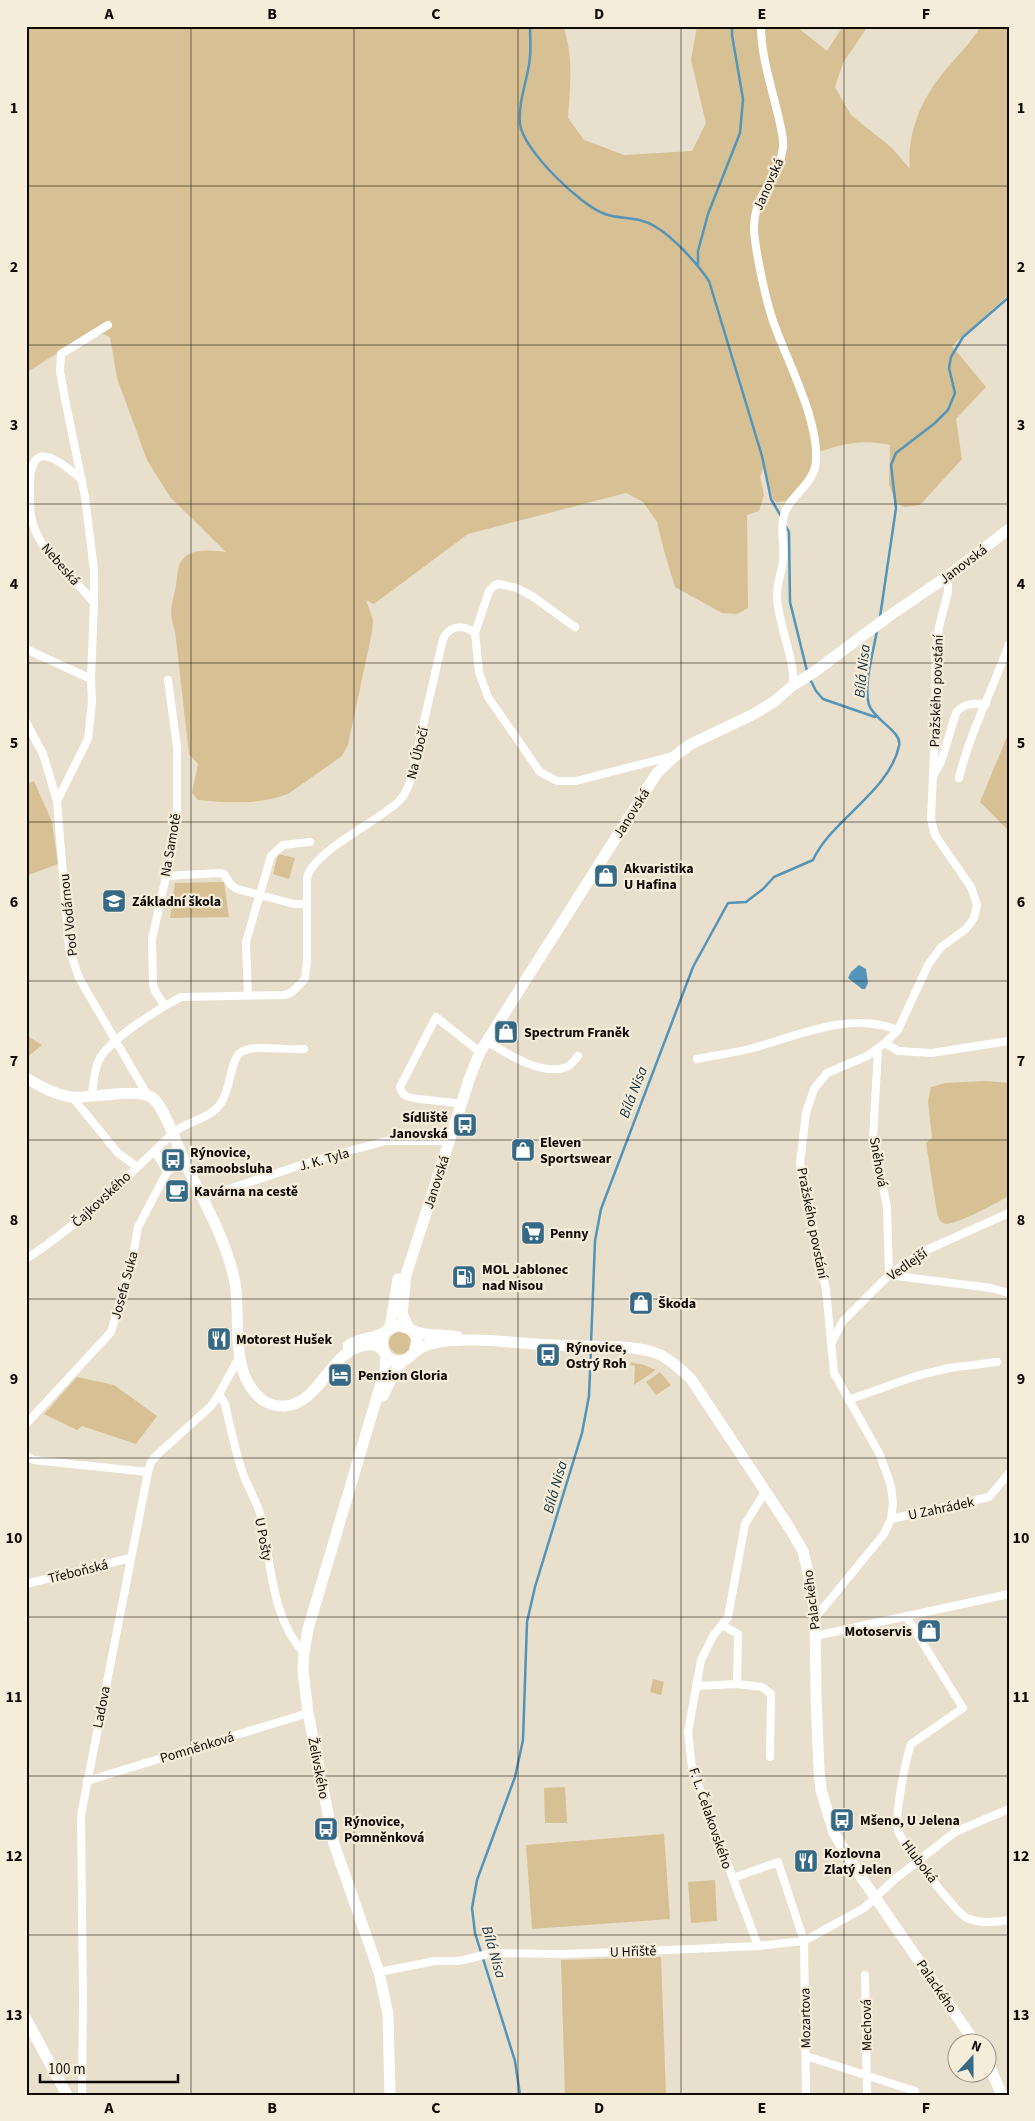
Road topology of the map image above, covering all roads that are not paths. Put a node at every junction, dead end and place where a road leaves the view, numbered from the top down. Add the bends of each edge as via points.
1 (760, 26) edge
2 (108, 325) dead end
3 (82, 480) junction
4 (1009, 529) edge
5 (948, 576) junction
6 (94, 603) junction
7 (575, 626) dead end
8 (475, 633) junction
9 (1009, 644) edge
10 (26, 649) edge
11 (91, 678) junction
12 (168, 680) dead end
13 (796, 683) junction
14 (986, 704) junction
15 (26, 722) edge
16 (674, 756) junction
17 (932, 778) junction
18 (958, 778) dead end
19 (57, 801) junction
20 (310, 842) dead end
21 (165, 876) junction
22 (259, 895) junction
23 (307, 904) junction
24 (248, 996) junction
25 (165, 1006) junction
26 (898, 1030) junction
27 (115, 1041) junction
28 (486, 1041) junction
29 (1009, 1041) edge
30 (885, 1043) junction
31 (878, 1048) junction
32 (304, 1049) dead end
33 (480, 1052) junction
34 (578, 1056) dead end
35 (697, 1059) dead end
36 (26, 1078) edge
37 (92, 1096) junction
38 (148, 1096) junction
39 (72, 1097) junction
40 (461, 1104) junction
41 (172, 1133) junction
42 (449, 1141) junction
43 (155, 1150) junction
44 (184, 1159) junction
45 (136, 1166) junction
46 (167, 1172) junction
47 (202, 1198) junction
48 (1009, 1213) edge
49 (418, 1236) junction
50 (26, 1259) edge
51 (889, 1275) junction
52 (1009, 1293) edge
53 (410, 1329) junction
54 (387, 1330) junction
55 (467, 1340) junction
56 (830, 1346) junction
57 (385, 1353) junction
58 (414, 1354) junction
59 (240, 1356) junction
60 (403, 1361) junction
61 (997, 1362) dead end
62 (335, 1366) junction
63 (219, 1394) junction
64 (848, 1400) junction
65 (26, 1424) edge
66 (364, 1442) junction
67 (26, 1456) edge
68 (148, 1472) junction
69 (1009, 1472) edge
70 (765, 1492) junction
71 (891, 1519) junction
72 (130, 1558) junction
73 (26, 1584) edge
74 (1009, 1594) edge
75 (906, 1616) junction
76 (815, 1618) junction
77 (722, 1625) junction
78 (815, 1636) junction
79 (304, 1653) junction
80 (737, 1684) junction
81 (696, 1686) junction
82 (308, 1713) junction
83 (770, 1757) dead end
84 (87, 1781) junction
85 (1008, 1810) edge
86 (918, 1862) junction
87 (733, 1878) junction
88 (876, 1896) junction
89 (1009, 1920) edge
90 (804, 1941) junction
91 (758, 1946) junction
92 (379, 1972) junction
93 (865, 1975) dead end
94 (26, 2019) edge
95 (969, 2034) edge
96 (806, 2056) junction
97 (866, 2075) junction
98 (67, 2095) edge
99 (82, 2095) edge
100 (390, 2095) edge
101 (806, 2095) edge
102 (867, 2095) edge
103 (915, 2095) edge

1 - 13 street, Janovská via 783,140 779,164 754,213 755,239 773,320 798,385 816,447 813,474 788,506 782,525 783,560 777,593 780,622
2 - 3 street, Nebeská via 62,354 60,371
3 - 6 street, Nebeská via 94,570
3 - 6 street, Nebeská via 53,458 44,456 35,460 28,478 30,516 36,533 51,555
4 - 5 street, Janovská
5 - 13 street, Janovská
5 - 17 street, Pražského povstání via 948,592 938,627 935,656
6 - 11 street, Nebeská
7 - 8 street via 532,596 500,584 489,591
8 - 16 street via 479,672 488,697 540,772 548,778 576,781
8 - 23 street, Na Úbočí via 457,626 443,639 408,786 400,801 314,865 307,878
9 - 14 street
10 - 11 street
11 - 19 street, Nebeská via 88,740
12 - 21 street, Na Samotě via 177,747 177,815
13 - 16 street, Janovská via 754,714 691,744
14 - 17 street, Pražského povstání via 961,706
14 - 18 street via 964,754
15 - 19 street, Pod Vodárnou via 43,754
16 - 28 street, Janovská via 657,773
17 - 26 street, Pražského povstání via 931,818 935,835 971,887 977,905 974,918 966,929 941,947 928,965
19 - 27 street, Pod Vodárnou via 69,948 79,978
20 - 22 street via 283,845 276,850 271,856
21 - 22 street via 220,873 234,888
21 - 25 street, Na Samotě via 152,939 153,985
22 - 23 street
22 - 24 street via 246,942
23 - 24 street, Na Úbočí via 305,979 285,995
24 - 25 street, Na Úbočí via 181,997
25 - 27 street, Na Úbočí
26 - 30 street, Pražského povstání
26 - 35 street via 864,1022 845,1023
27 - 37 street, Na Úbočí via 99,1061
27 - 38 street, Pod Vodárnou
28 - 33 street, Janovská
28 - 34 street via 515,1059 544,1068 564,1068
29 - 30 street via 931,1053 898,1051
30 - 31 street, Pražského povstání
31 - 51 street, Sněhová via 873,1139 887,1207
31 - 56 street, Pražského povstání via 868,1056 827,1073 814,1089 806,1114 800,1164 826,1290
32 - 41 street, Čajkovského via 253,1048 241,1052 217,1108
33 - 40 street, Janovská
33 - 40 street via 436,1017 400,1087 408,1098
36 - 39 street via 47,1090
37 - 38 street
37 - 39 street
38 - 41 street via 157,1104
39 - 45 street via 118,1153
40 - 42 street, Janovská
41 - 43 street, Čajkovského
41 - 44 street
42 - 47 street, J. K. Tyla via 386,1141 319,1159
42 - 49 street, Janovská
43 - 45 street, Čajkovského
43 - 46 street
44 - 46 street, Josefa Suka
44 - 47 street
45 - 50 street, Čajkovského via 80,1220
46 - 65 street, Josefa Suka via 138,1226 111,1332
47 - 59 street via 224,1245 234,1282
48 - 51 street, Vedlejší via 922,1252
49 - 53 street, Janovská via 403,1290 402,1313
49 - 54 street, Janovská via 397,1281
51 - 52 street
51 - 56 street, Vedlejší via 843,1321
53 - 54 street via 398,1325
53 - 55 street, Palackého
53 - 58 street via 417,1339
54 - 57 street via 382,1343
54 - 62 street via 354,1341
55 - 58 street, Palackého via 431,1344
55 - 70 street, Palackého via 645,1349 667,1357 691,1380
56 - 64 street, Pražského povstání via 834,1373
57 - 60 street via 394,1360
57 - 62 street via 377,1346 360,1346 347,1353
57 - 66 street, Želivského via 385,1370
58 - 60 street
59 - 62 street via 254,1392 278,1407 292,1406 306,1399
59 - 63 street, Ladova
60 - 66 street, Želivského via 387,1386
61 - 64 street via 916,1376
63 - 68 street, Ladova via 211,1406 158,1454
63 - 79 street, U Pošty via 225,1404 242,1472 261,1515 272,1582 284,1624 292,1641
64 - 71 street, Pražského povstání via 880,1455 891,1486
66 - 79 street, Želivského via 308,1629
67 - 68 street via 34,1460
68 - 72 street, Ladova
69 - 71 street, U Zahrádek via 989,1497
70 - 76 street, Palackého via 803,1551 812,1586
70 - 77 street, F. L. Čelakovského via 745,1524 728,1617
71 - 76 street, Pražského povstání via 871,1552
72 - 73 street, Třeboňská
72 - 84 street, Ladova
74 - 75 street
75 - 78 street
75 - 86 street, Hluboká via 963,1708 916,1738 909,1750 897,1819 898,1832
76 - 78 street, Palackého
77 - 80 street via 738,1634
77 - 81 street, F. L. Čelakovského via 701,1660
78 - 88 street, Palackého via 821,1790 834,1833
79 - 82 street, Želivského
80 - 81 street
80 - 83 street via 762,1687 771,1694
81 - 87 street, F. L. Čelakovského via 688,1732 692,1768
82 - 84 street, Pomněnková
82 - 92 street, Želivského via 334,1844
84 - 99 street, Ladova via 80,1815 84,2000
85 - 86 street, U Hřiště via 955,1832
86 - 88 street, U Hřiště
86 - 89 street, Hluboká via 965,1918 986,1923
87 - 90 street, Mozartova via 778,1862
87 - 91 street, F. L. Čelakovského
88 - 90 street, U Hřiště via 864,1908
88 - 95 street, Palackého
90 - 91 street, U Hřiště
90 - 96 street, Mozartova
91 - 92 street, U Hřiště via 563,1954 492,1953
92 - 100 street, Želivského via 388,2014
93 - 97 street, Mechová
94 - 98 street
96 - 97 street, Mechová
96 - 101 street, Mozartova
97 - 102 street, Mechová
97 - 103 street, Mechová via 915,2091

